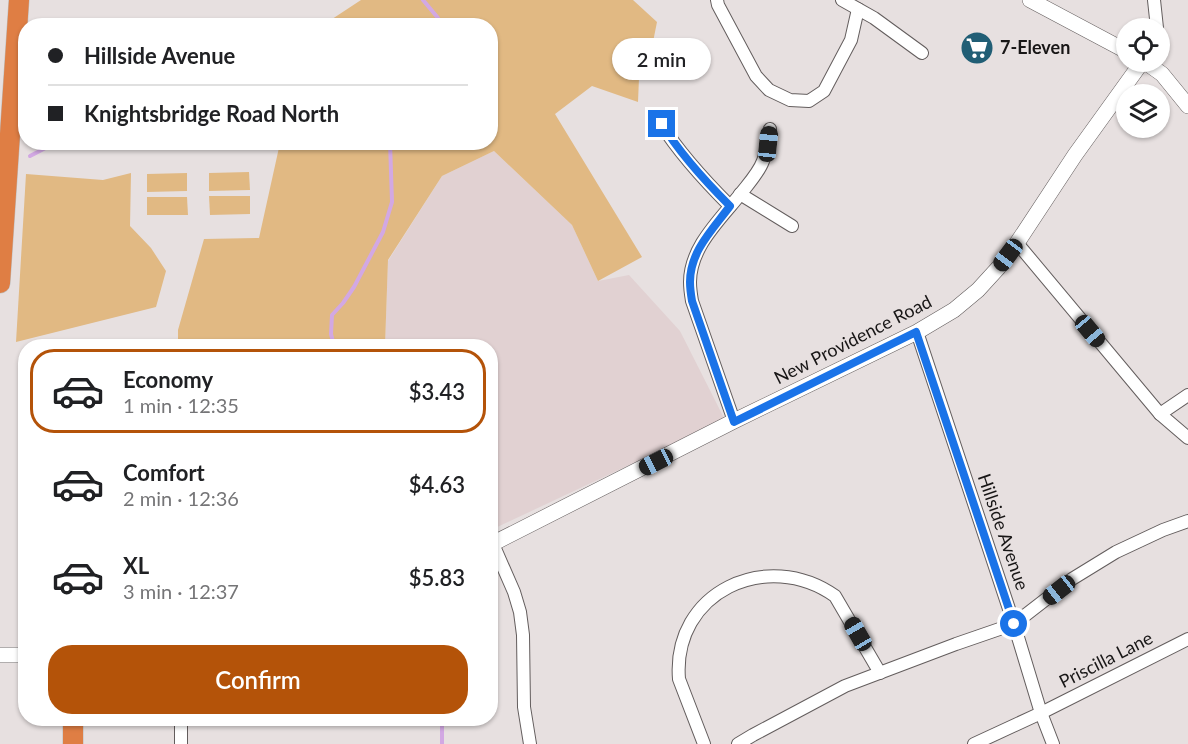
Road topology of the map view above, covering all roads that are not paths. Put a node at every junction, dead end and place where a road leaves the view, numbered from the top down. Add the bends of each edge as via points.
1 (19, 0) edge
2 (717, 0) edge
3 (842, 0) edge
4 (1030, 0) edge
5 (1154, 0) edge
6 (858, 9) junction
7 (1156, 18) edge
8 (1116, 46) edge
9 (922, 53) dead end
10 (1137, 72) edge
11 (1159, 72) edge
12 (1188, 106) edge
13 (662, 124) dead end
14 (770, 129) dead end
15 (740, 194) junction
16 (730, 206) junction
17 (792, 226) dead end
18 (1017, 243) junction
19 (0, 283) edge
20 (916, 332) junction
21 (1188, 395) edge
22 (1160, 414) junction
23 (734, 422) junction
24 (1188, 438) edge
25 (1188, 521) edge
26 (498, 541) edge
27 (498, 557) edge
28 (1014, 624) junction
29 (1188, 639) edge
30 (18, 654) edge
31 (0, 655) edge
32 (880, 673) junction
33 (1041, 713) junction
34 (73, 726) edge
35 (181, 726) edge
36 (73, 744) edge
37 (181, 744) edge
38 (530, 744) edge
39 (704, 744) edge
40 (738, 744) edge
41 (975, 744) edge
42 (1053, 744) edge

1 - 19 highway
2 - 6 street via 756,76 769,90 790,100 809,101 824,91 851,40
3 - 6 street
4 - 8 street
5 - 7 street
6 - 9 street
10 - 18 street, New Providence Road
11 - 12 street
13 - 16 street
14 - 15 street via 763,162
15 - 16 street
15 - 17 street
16 - 23 street via 697,252 690,283 692,301
18 - 20 street, New Providence Road via 978,290 954,310
18 - 22 street
20 - 23 street, New Providence Road
20 - 28 street, Hillside Avenue
21 - 22 street
22 - 24 street
23 - 26 street, New Providence Road
25 - 28 street via 1116,552 1072,579
27 - 38 street via 520,612 524,707
28 - 32 street
28 - 33 street, Hillside Avenue
29 - 33 street, Priscilla Lane
30 - 31 street
32 - 39 street via 835,596 827,591 800,579 780,576 760,577 731,586 714,596 695,616 680,651 679,679
32 - 40 street via 845,686
33 - 41 street, Priscilla Lane
33 - 42 street, Hillside Avenue
34 - 36 highway
35 - 37 street

